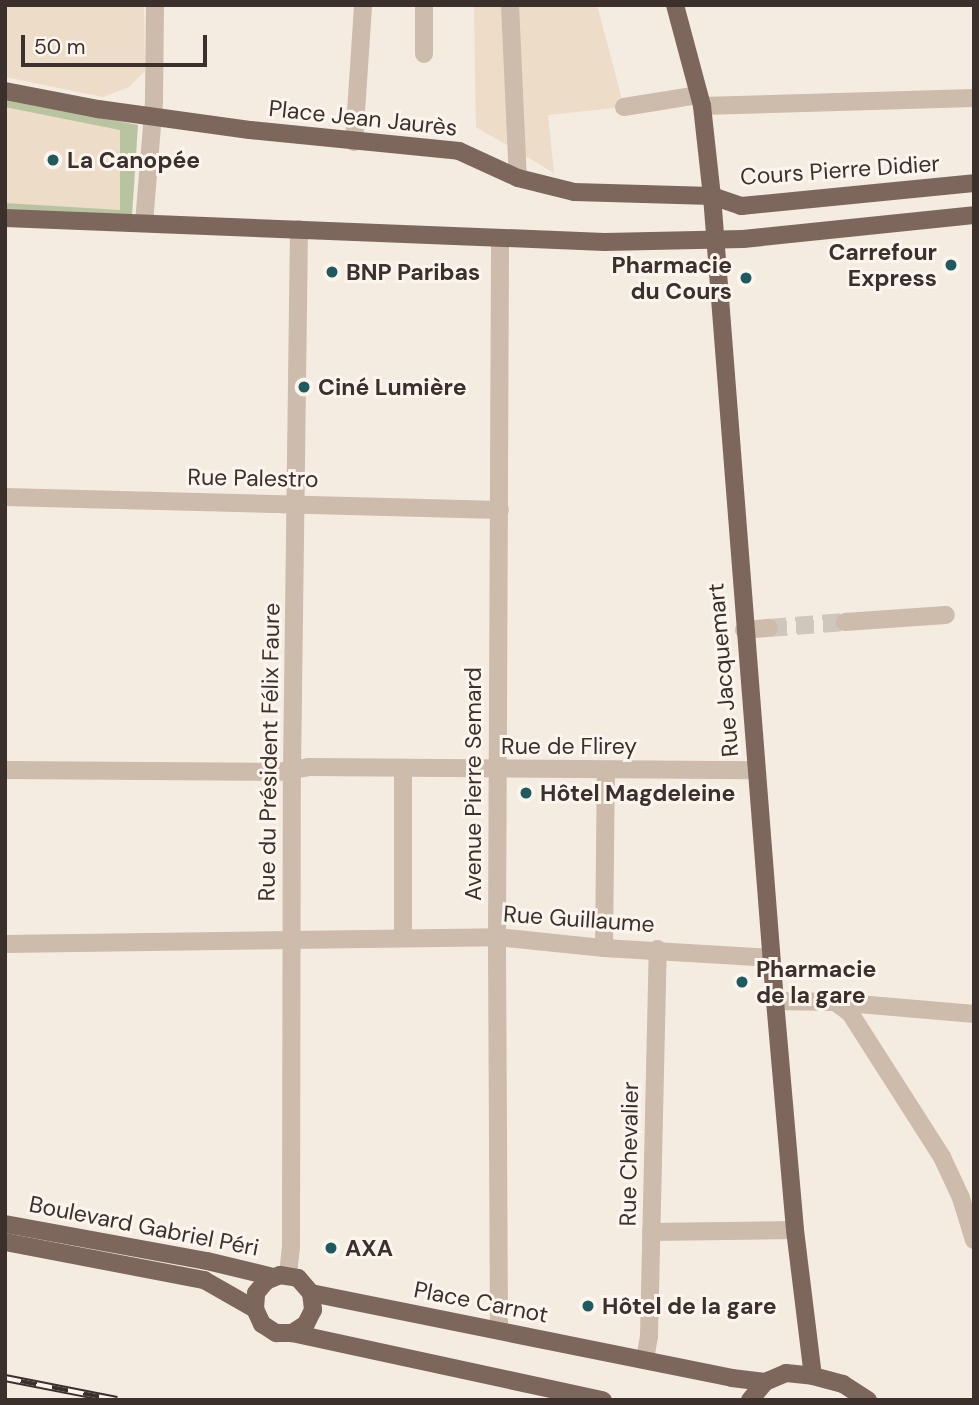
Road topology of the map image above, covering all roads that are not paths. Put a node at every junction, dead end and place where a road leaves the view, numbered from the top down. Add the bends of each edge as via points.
1 (155, 5) edge
2 (363, 5) edge
3 (424, 5) edge
4 (510, 5) edge
5 (675, 5) edge
6 (424, 54) dead end
7 (5, 91) edge
8 (974, 98) edge
9 (701, 101) junction
10 (624, 107) dead end
11 (153, 116) junction
12 (354, 142) junction
13 (518, 177) junction
14 (974, 183) edge
15 (712, 196) junction
16 (974, 215) edge
17 (5, 218) edge
18 (144, 223) junction
19 (299, 229) junction
20 (500, 238) junction
21 (713, 240) junction
22 (5, 497) edge
23 (297, 504) junction
24 (500, 510) junction
25 (946, 615) dead end
26 (845, 622) tunnel mouth
27 (769, 628) tunnel mouth
28 (744, 630) junction
29 (403, 768) junction
30 (5, 770) edge
31 (292, 770) junction
32 (499, 770) junction
33 (606, 770) junction
34 (756, 770) junction
35 (497, 937) junction
36 (403, 938) junction
37 (292, 939) junction
38 (5, 944) edge
39 (604, 948) junction
40 (658, 949) junction
41 (771, 958) junction
42 (775, 1001) junction
43 (835, 1002) junction
44 (974, 1014) edge
45 (5, 1224) edge
46 (795, 1230) junction
47 (651, 1232) junction
48 (974, 1240) edge
49 (5, 1242) edge
50 (280, 1276) junction
51 (311, 1293) junction
52 (258, 1317) junction
53 (499, 1330) junction
54 (292, 1333) junction
55 (645, 1359) junction
56 (813, 1376) junction
57 (765, 1382) junction
58 (865, 1397) edge
59 (603, 1400) edge
60 (750, 1400) edge
61 (881, 1400) edge

1 - 11 street
2 - 12 street
3 - 6 street
4 - 13 street
5 - 9 main road, Rue Jacquemart
7 - 11 main road, Place Jean Jaurès
8 - 9 street
9 - 10 street
9 - 15 main road, Rue Jacquemart
11 - 12 main road, Place Jean Jaurès
11 - 18 street
12 - 13 main road, Place Jean Jaurès via 459,151
13 - 15 main road, Place Jean Jaurès via 574,191
14 - 15 main road, Cours Pierre Didier via 741,206
15 - 21 main road, Rue Jacquemart
16 - 21 main road
17 - 18 main road
18 - 19 main road
19 - 20 main road
19 - 23 street, Rue du Président Félix Faure
20 - 21 main road
20 - 24 street, Avenue Pierre Semard
21 - 28 main road, Rue Jacquemart
22 - 23 street, Rue Palestro
23 - 24 street, Rue Palestro
23 - 31 street, Rue du Président Félix Faure
24 - 32 street, Avenue Pierre Semard
25 - 26 street
27 - 28 street
28 - 34 main road, Rue Jacquemart
29 - 31 street, Rue de Flirey
29 - 32 street, Rue de Flirey
29 - 36 street
30 - 31 street, Rue de Flirey
31 - 37 street, Rue du Président Félix Faure
32 - 33 street, Rue de Flirey
32 - 35 street, Avenue Pierre Semard
33 - 34 street, Rue de Flirey
33 - 39 street
34 - 41 main road, Rue Jacquemart
35 - 36 street, Rue Guillaume
35 - 39 street, Rue Guillaume
35 - 53 street, Avenue Pierre Semard
36 - 37 street, Rue Guillaume
37 - 38 street, Rue Guillaume
37 - 50 street, Rue du Président Félix Faure via 291,1247
39 - 40 street, Rue Guillaume
40 - 41 street, Rue Guillaume
40 - 47 street, Rue Chevalier
41 - 42 main road, Rue Jacquemart
42 - 43 street
42 - 46 main road, Rue Jacquemart
43 - 44 street
43 - 48 street via 850,1013 942,1157
45 - 50 main road, Boulevard Gabriel Péri
46 - 47 street
46 - 56 main road, Rue Jacquemart
47 - 55 street, Rue Chevalier
49 - 52 main road, Boulevard Gabriel Péri via 204,1280
50 - 51 main road, Place Carnot via 298,1278
50 - 52 main road via 260,1286
51 - 53 main road, Place Carnot
51 - 54 main road via 310,1317
52 - 54 main road via 276,1333
53 - 55 main road, Place Carnot
54 - 59 main road
55 - 57 main road, Place Carnot
56 - 57 main road, Place Carnot via 786,1373
56 - 58 main road, Place Carnot
57 - 60 main road
58 - 61 main road, Place Carnot

